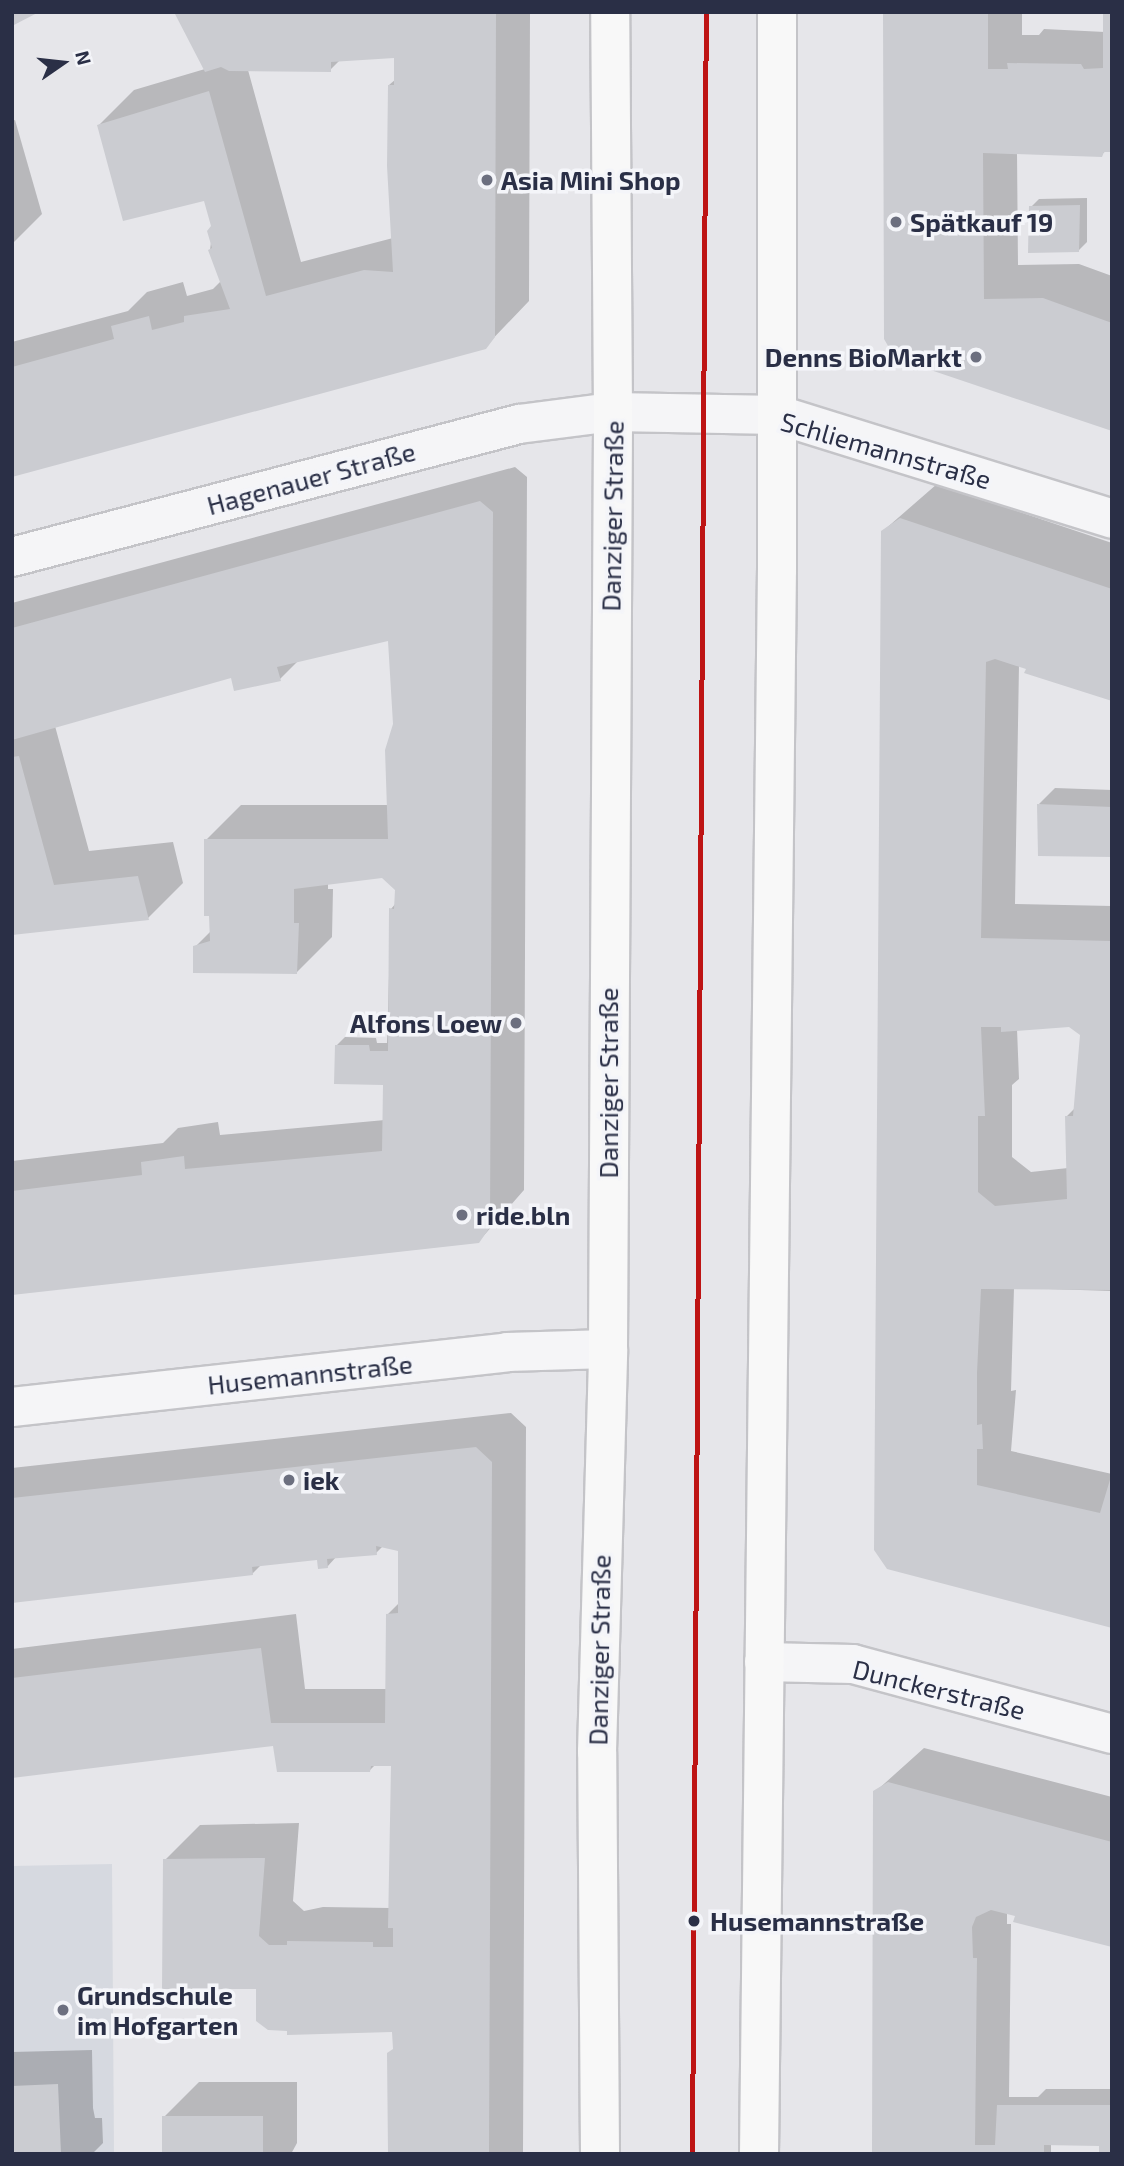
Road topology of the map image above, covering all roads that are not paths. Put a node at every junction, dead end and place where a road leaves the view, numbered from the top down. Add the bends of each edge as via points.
1 (610, 12) edge
2 (777, 12) edge
3 (613, 412) junction
4 (779, 415) junction
5 (1112, 519) edge
6 (12, 558) edge
7 (608, 1349) junction
8 (12, 1407) edge
9 (764, 1662) junction
10 (1112, 1734) edge
11 (600, 2154) edge
12 (759, 2154) edge

1 - 3 main road, Danziger Straße
2 - 4 main road
3 - 4 street, Schliemannstraße
3 - 6 street, Hagenauer Straße via 519,424
3 - 7 main road, Danziger Straße
4 - 5 street, Schliemannstraße
4 - 9 main road
7 - 8 street, Husemannstraße via 507,1352
7 - 11 main road, Danziger Straße via 597,1752
9 - 10 street, Dunckerstraße via 853,1664
9 - 12 main road

